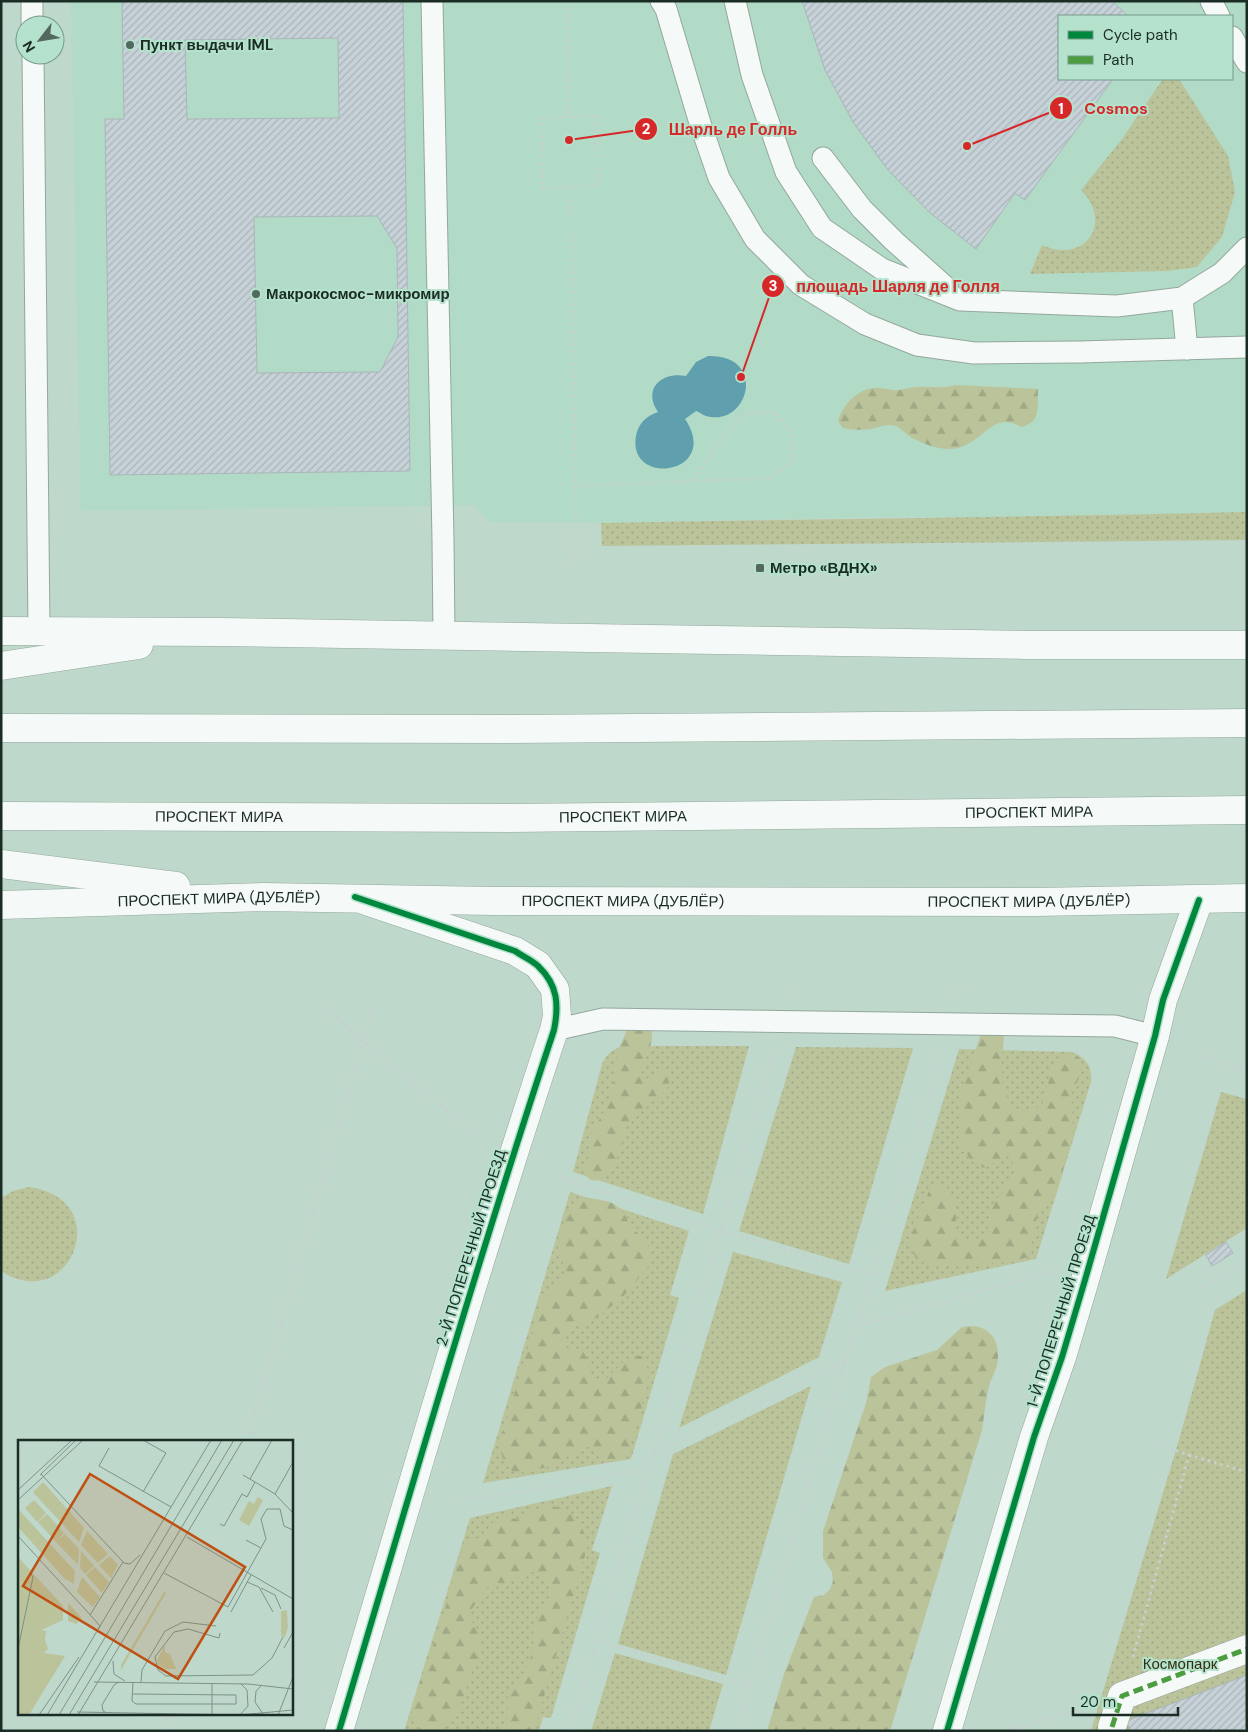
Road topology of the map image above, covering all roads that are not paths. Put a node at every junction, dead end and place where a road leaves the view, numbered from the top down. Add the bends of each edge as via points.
1 (32, 1) edge
2 (432, 1) edge
3 (661, 1) edge
4 (735, 1) edge
5 (1210, 1) edge
6 (32, 15) edge
7 (1218, 15) edge
8 (1233, 39) edge
9 (1247, 62) edge
10 (33, 65) edge
11 (823, 158) dead end
12 (1247, 248) edge
13 (1182, 298) junction
14 (960, 300) junction
15 (1247, 348) edge
16 (1187, 349) junction
17 (39, 630) junction
18 (1, 631) edge
19 (220, 632) junction
20 (444, 636) junction
21 (1247, 645) edge
22 (1, 666) edge
23 (1247, 723) edge
24 (1, 728) edge
25 (1247, 810) edge
26 (1, 816) edge
27 (1, 864) edge
28 (264, 897) junction
29 (355, 897) junction
30 (1247, 898) edge
31 (1199, 900) junction
32 (1247, 904) edge
33 (1, 905) edge
34 (554, 1030) junction
35 (1155, 1036) junction
36 (1247, 1649) edge
37 (1112, 1727) dead end
38 (339, 1731) edge
39 (947, 1731) edge

1 - 6 lane
2 - 20 lane
3 - 16 lane via 719,178 755,239 801,285 865,324 917,345 974,353
4 - 14 lane via 752,75 786,172 822,228 882,269
5 - 7 lane
8 - 9 lane
10 - 17 lane
11 - 14 lane via 862,210
12 - 13 lane via 1222,274
13 - 14 lane via 1117,306
13 - 16 lane
15 - 16 lane
17 - 18 main road
17 - 19 main road
19 - 20 main road
19 - 22 main road
20 - 21 main road
23 - 24 main road via 512,729
25 - 26 main road, ПРОСПЕКТ МИРА via 509,818
27 - 28 main road
28 - 29 main road, ПРОСПЕКТ МИРА (ДУБЛЁР)
28 - 33 main road, ПРОСПЕКТ МИРА (ДУБЛЁР)
29 - 31 main road, ПРОСПЕКТ МИРА (ДУБЛЁР) via 493,901
29 - 34 main road, 2-Й ПОПЕРЕЧНЫЙ ПРОЕЗД via 514,952 538,965 555,989 557,1016
30 - 31 main road, ПРОСПЕКТ МИРА (ДУБЛЁР)
31 - 32 lane
31 - 35 main road, 1-Й ПОПЕРЕЧНЫЙ ПРОЕЗД via 1163,1000
34 - 35 lane via 603,1019 1115,1026
34 - 38 main road, 2-Й ПОПЕРЕЧНЫЙ ПРОЕЗД via 492,1221
35 - 39 main road, 1-Й ПОПЕРЕЧНЫЙ ПРОЕЗД via 1062,1357 1034,1437
36 - 37 main road via 1122,1696

